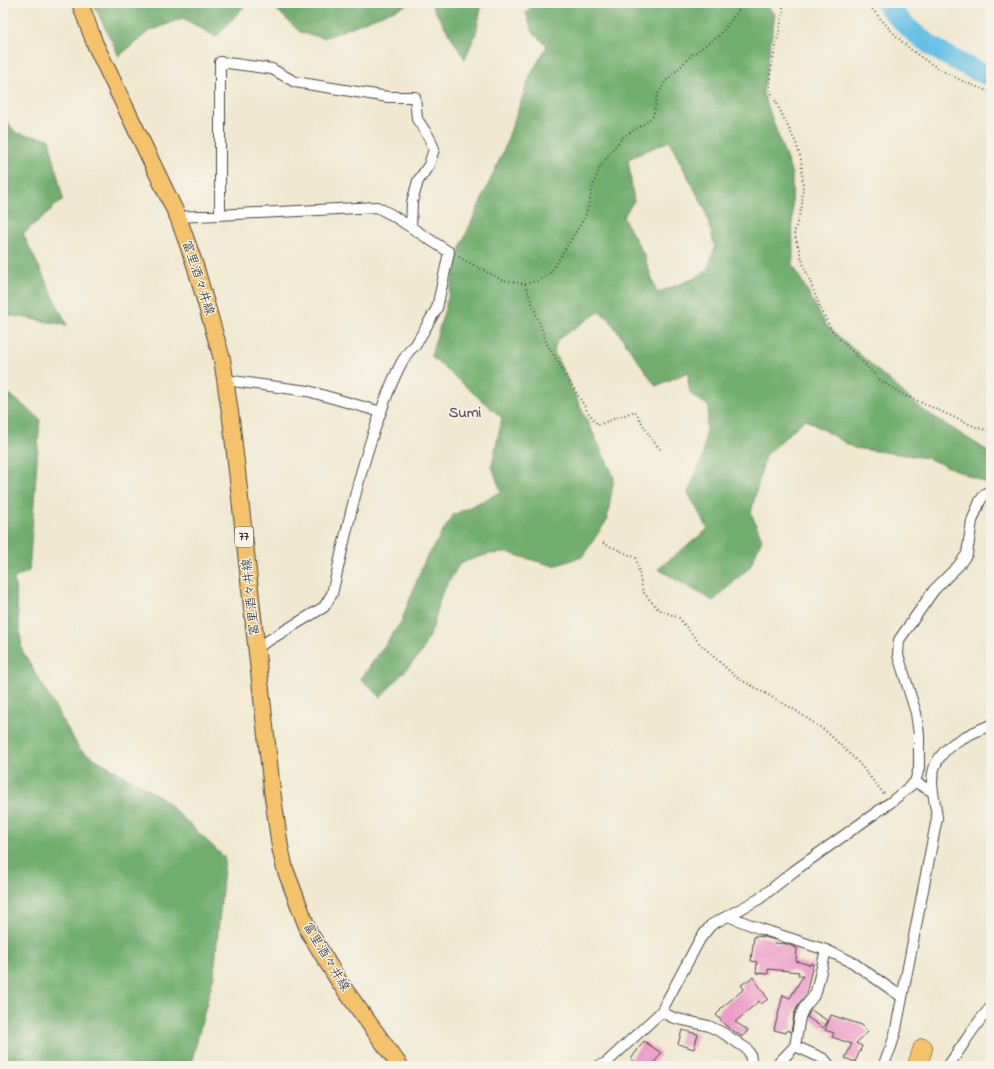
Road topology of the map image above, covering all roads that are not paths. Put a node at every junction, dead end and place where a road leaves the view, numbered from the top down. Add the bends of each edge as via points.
1 (80, 3) edge
2 (220, 215) junction
3 (178, 217) junction
4 (411, 227) junction
5 (225, 380) junction
6 (381, 412) junction
7 (991, 490) edge
8 (256, 648) junction
9 (991, 725) edge
10 (915, 782) junction
11 (933, 792) junction
12 (728, 916) junction
13 (826, 950) junction
14 (902, 997) junction
15 (991, 1006) edge
16 (661, 1012) junction
17 (795, 1046) junction
18 (923, 1048) dead end
19 (604, 1065) edge
20 (400, 1066) edge
21 (752, 1066) edge
22 (776, 1066) edge
23 (830, 1066) edge
24 (883, 1066) edge
25 (917, 1066) edge
26 (948, 1066) edge

1 - 3 main road, 富里酒々井線 / 77 via 95,44
2 - 3 street
2 - 4 street via 377,207
2 - 4 street via 220,62 272,69 295,82 388,96 415,97 417,118 434,149 429,165 418,181 412,202
3 - 5 main road, 富里酒々井線 / 77 via 209,310
4 - 6 street via 449,252 437,308 399,367
5 - 6 street via 308,390
5 - 8 main road, 富里酒々井線 / 77
6 - 8 street via 356,491 332,594 324,607
7 - 10 street via 984,494 972,521 967,554 934,590 899,640 898,655 916,713 919,734 919,768
8 - 20 main road, 富里酒々井線 / 77 via 272,790 285,868 309,932 340,983
9 - 11 street via 964,736 945,751 936,766
10 - 11 street
10 - 12 street via 759,899
11 - 14 street via 937,818
12 - 13 street
12 - 16 street via 711,925 700,939
13 - 14 street via 852,962
13 - 17 street via 816,992 800,1017
14 - 24 street via 891,1047
15 - 26 street
16 - 19 street
16 - 21 street via 674,1018 709,1026 723,1033 747,1049
17 - 22 street
17 - 23 street via 824,1059
18 - 25 highway

